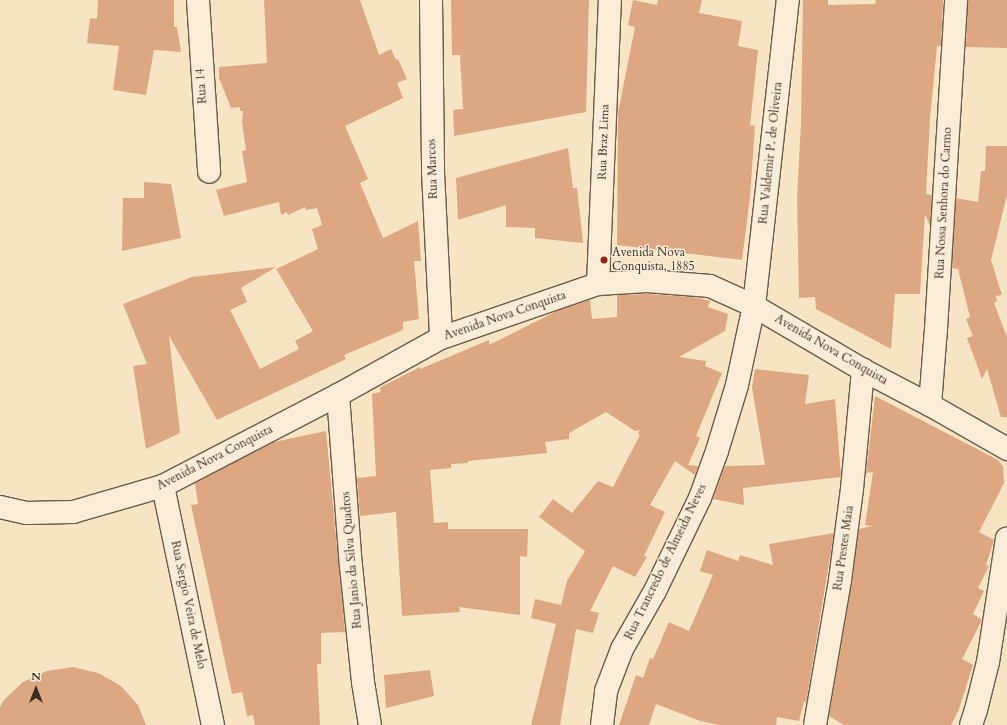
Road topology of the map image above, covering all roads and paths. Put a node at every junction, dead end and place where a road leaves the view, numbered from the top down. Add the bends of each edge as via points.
1 (198, 0) edge
2 (431, 0) edge
3 (610, 0) edge
4 (788, 0) edge
5 (956, 0) edge
6 (209, 172) dead end
7 (598, 284) junction
8 (754, 306) junction
9 (441, 338) junction
10 (863, 370) junction
11 (338, 395) junction
12 (930, 405) junction
13 (1007, 449) edge
14 (163, 486) junction
15 (0, 507) edge
16 (1007, 538) edge
17 (213, 725) edge
18 (370, 725) edge
19 (602, 725) edge
20 (815, 725) edge
21 (971, 725) edge

1 - 6 street, Rua 14
2 - 9 street, Rua Marcos via 433,172
3 - 7 street, Rua Braz Lima
4 - 8 street, Rua Valdemir P. de Oliveira
5 - 12 street, Rua Nossa Senhora do Carmo
7 - 8 street, Avenida Nova Conquista via 648,281 710,286
7 - 9 street, Avenida Nova Conquista
8 - 10 street, Avenida Nova Conquista
8 - 19 street, Rua Trancredo de Almeida Neves via 736,385 705,485 655,591 622,649 606,691
9 - 11 street, Avenida Nova Conquista
10 - 12 street, Avenida Nova Conquista
10 - 20 street, Rua Prestes Maia via 840,580
11 - 14 street, Avenida Nova Conquista
11 - 18 street, Rua Janio da Silva Quadros via 351,566
12 - 13 street, Avenida Nova Conquista
14 - 15 street, Avenida Nova Conquista via 72,512 26,513
14 - 17 street, Rua Sergio Veira de Melo
16 - 21 street via 988,662

